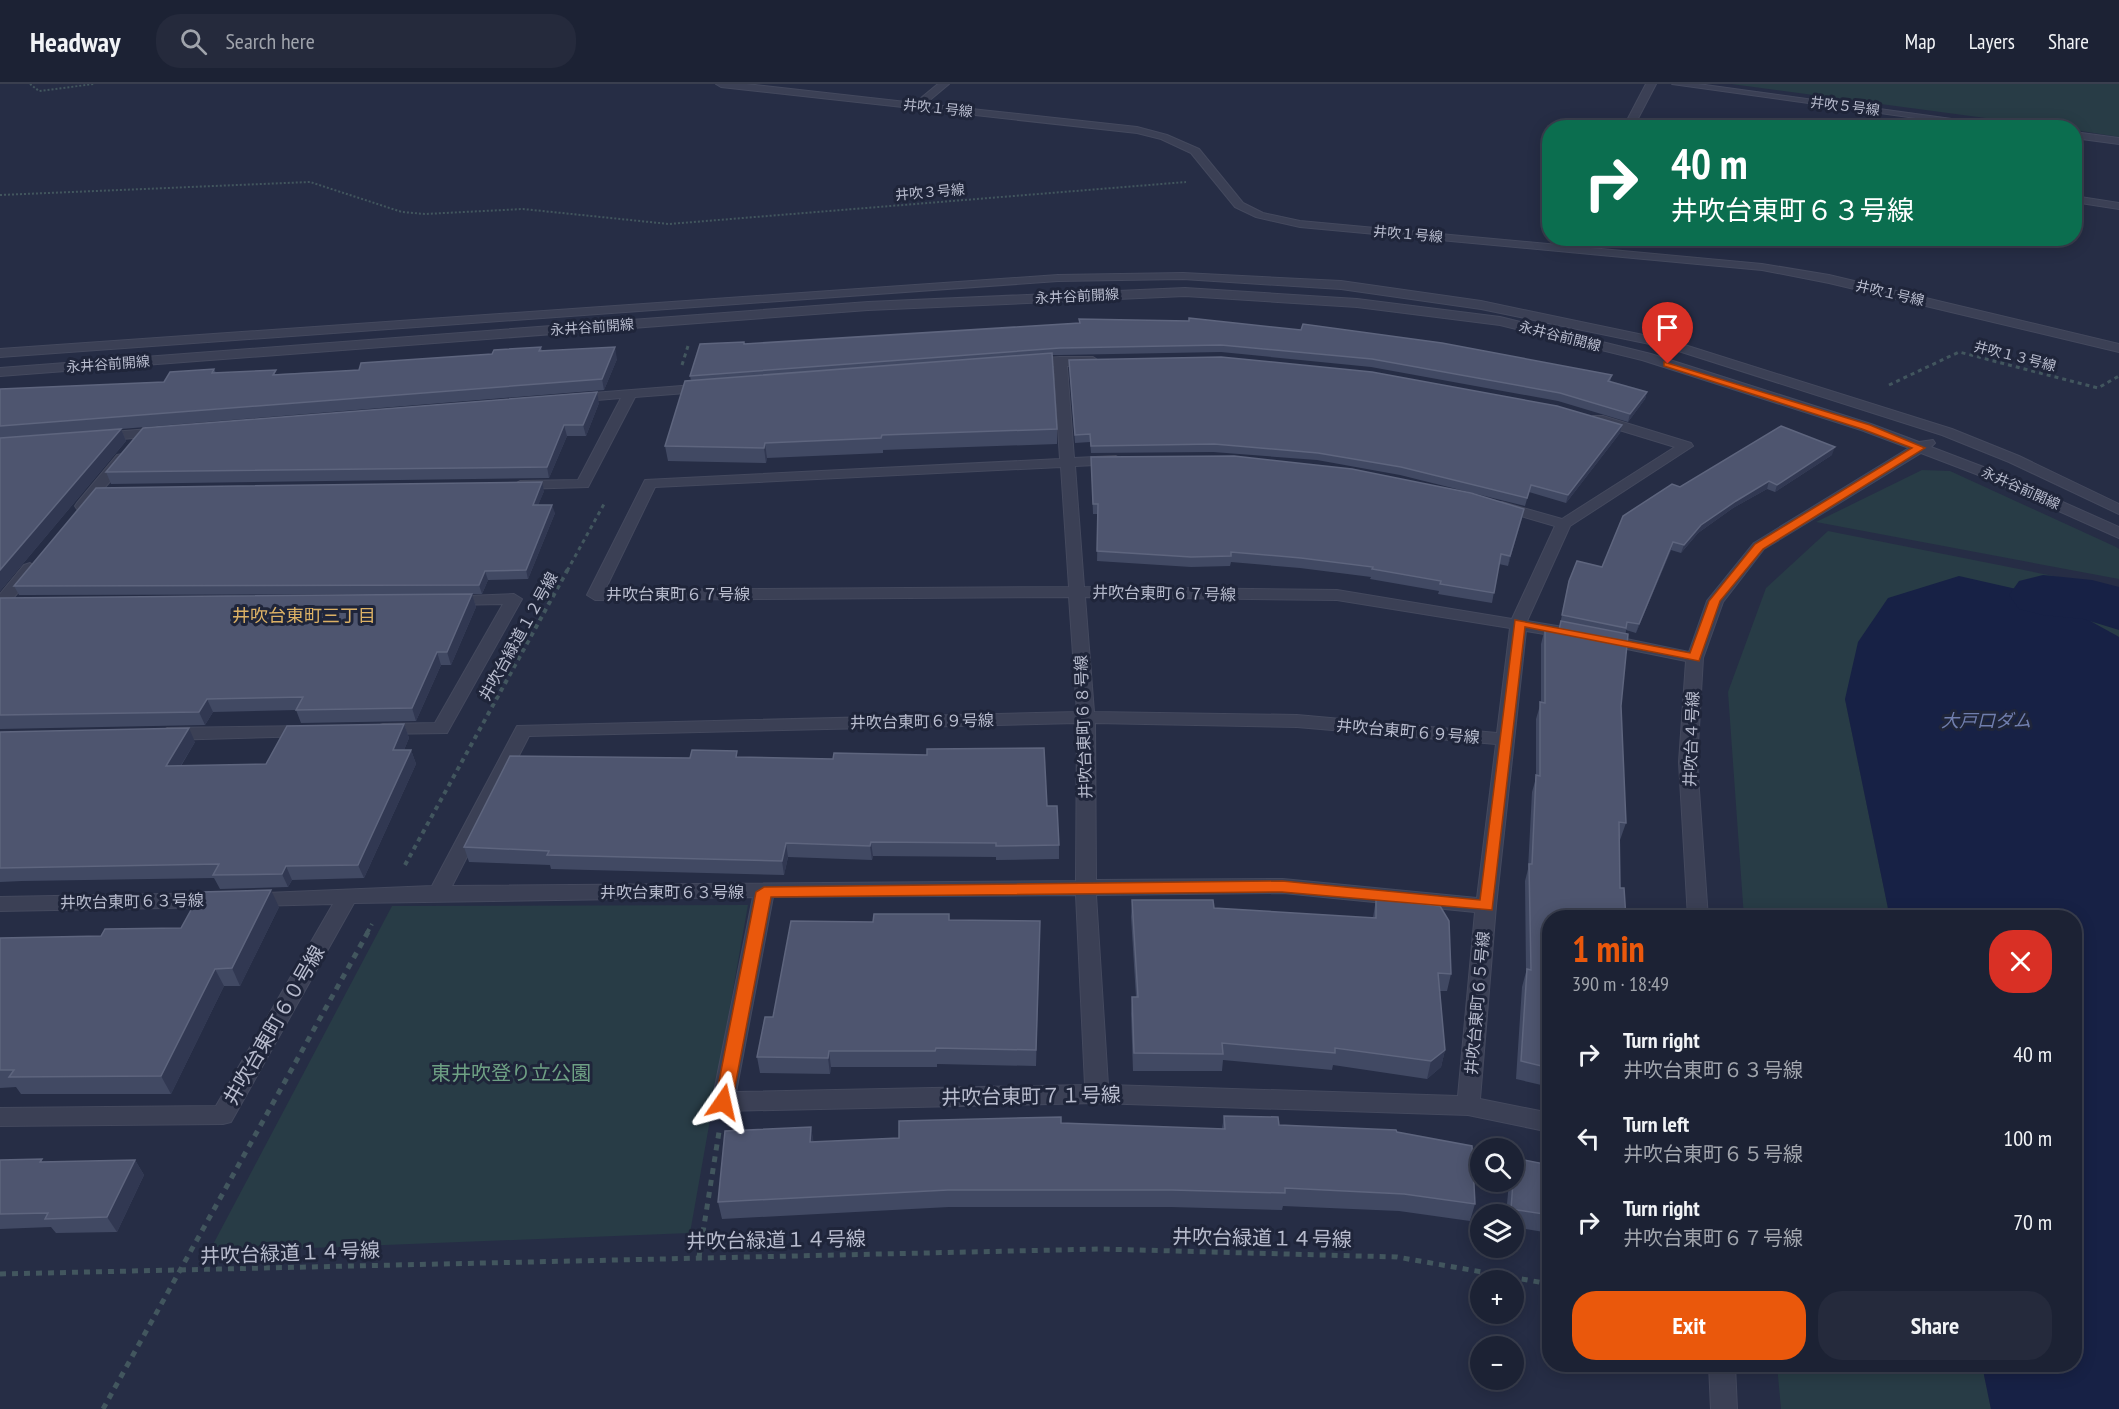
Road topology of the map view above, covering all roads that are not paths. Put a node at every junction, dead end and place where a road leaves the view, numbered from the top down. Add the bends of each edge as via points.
1 (722, 84) edge
2 (944, 84) edge
3 (1651, 84) edge
4 (1677, 84) edge
5 (918, 105) junction
6 (1632, 120) edge
7 (1952, 120) edge
8 (2082, 136) edge
9 (2119, 141) edge
10 (2082, 201) edge
11 (2119, 206) edge
12 (1542, 242) edge
13 (1583, 246) edge
14 (2119, 348) edge
15 (0, 353) edge
16 (1106, 360) edge
17 (1060, 361) junction
18 (1012, 365) edge
19 (0, 372) edge
20 (717, 387) edge
21 (630, 394) junction
22 (558, 400) edge
23 (1579, 413) edge
24 (178, 430) edge
25 (1947, 432) junction
26 (142, 433) junction
27 (83, 438) edge
28 (1920, 448) junction
29 (1069, 460) junction
30 (1127, 460) edge
31 (500, 485) edge
32 (96, 489) junction
33 (119, 489) edge
34 (1484, 500) edge
35 (2119, 510) edge
36 (74, 516) edge
37 (1564, 524) junction
38 (2119, 533) edge
39 (38, 559) edge
40 (1075, 592) junction
41 (431, 600) edge
42 (25, 602) edge
43 (0, 603) edge
44 (1519, 622) junction
45 (1695, 658) junction
46 (1086, 717) junction
47 (370, 731) edge
48 (322, 732) edge
49 (155, 734) edge
50 (1504, 739) junction
51 (1086, 888) junction
52 (764, 892) junction
53 (438, 893) junction
54 (347, 897) junction
55 (0, 904) edge
56 (1486, 906) junction
57 (1697, 910) edge
58 (1097, 1094) junction
59 (1468, 1106) junction
60 (0, 1117) edge
61 (1542, 1121) edge
62 (1722, 1372) edge
63 (1725, 1409) edge

1 - 5 street, 井吹１号線
2 - 5 street
3 - 6 street
4 - 7 street, 井吹５号線
5 - 12 street, 井吹１号線 via 1137,130 1164,137 1195,151 1239,205 1300,224
8 - 9 street
10 - 11 street
13 - 14 street, 井吹１号線 via 1829,279
15 - 25 street, 永井谷前開線 via 1046,279 1183,276 1341,285 1481,305 1672,345
16 - 17 street
17 - 18 street
17 - 29 street, 井吹台東町６８号線
19 - 28 street, 永井谷前開線 via 868,306 1185,292 1357,303 1500,321 1646,357
20 - 21 street
21 - 22 street
21 - 31 street via 583,484
23 - 37 street via 1686,446
24 - 26 street
25 - 28 street, 井吹台４号線
25 - 35 street, 永井谷前開線 via 2014,459
26 - 27 street
26 - 32 street
28 - 38 street, 永井谷前開線
28 - 45 street, 井吹台４号線 via 1759,546 1715,601
29 - 30 street, 井吹台東町６７号線
29 - 40 street, 井吹台東町６８号線
29 - 40 street, 井吹台東町６７号線 via 650,483 595,595
32 - 33 street
32 - 36 street
34 - 37 street
37 - 44 street, 井吹台東町６５号線
39 - 43 street
40 - 44 street, 井吹台東町６７号線 via 1337,595
40 - 46 street, 井吹台東町６８号線
41 - 47 street via 514,599 441,729
42 - 43 street
44 - 45 street, 井吹台東町６７号線
44 - 50 street, 井吹台東町６５号線
45 - 57 street, 井吹台４号線 via 1688,762
46 - 50 street, 井吹台東町６９号線 via 1298,721
46 - 51 street, 井吹台東町６８号線
46 - 53 street, 井吹台東町６９号線 via 523,730
48 - 49 street
50 - 56 street, 井吹台東町６５号線
51 - 52 street, 井吹台東町６３号線
51 - 56 street, 井吹台東町６３号線 via 1282,886
51 - 58 street, 井吹台東町６８号線
52 - 53 street, 井吹台東町６３号線
52 - 58 street, 井吹台東町７１号線 via 723,1102
53 - 54 street, 井吹台東町６３号線
54 - 55 street, 井吹台東町６３号線
54 - 60 street, 井吹台東町６０号線 via 223,1115
56 - 59 street, 井吹台東町６５号線
58 - 59 street, 井吹台東町７１号線
59 - 61 street, 井吹台東町７１号線
62 - 63 street

